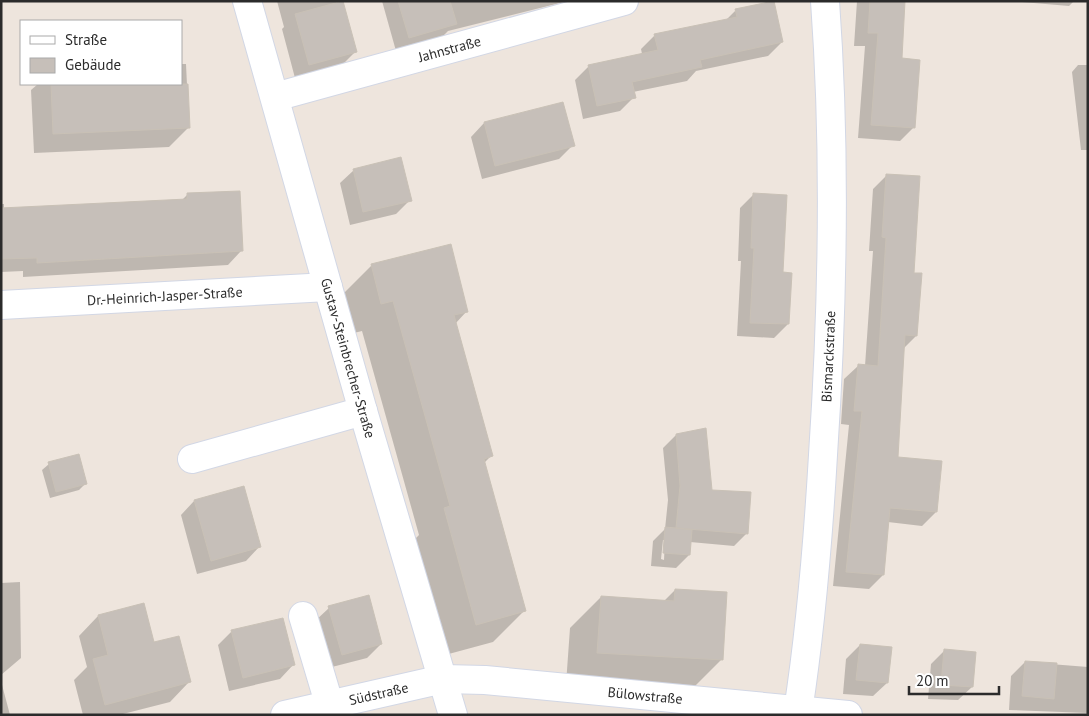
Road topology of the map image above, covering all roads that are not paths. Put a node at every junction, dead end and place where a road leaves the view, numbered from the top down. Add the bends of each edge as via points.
1 (247, 1) edge
2 (624, 1) edge
3 (825, 1) edge
4 (275, 97) junction
5 (328, 287) junction
6 (1, 305) edge
7 (363, 412) junction
8 (192, 458) dead end
9 (303, 616) dead end
10 (443, 679) junction
11 (329, 703) junction
12 (798, 711) junction
13 (285, 715) edge
14 (453, 715) edge
15 (848, 715) edge

1 - 4 street, Gustav-Steinbrecher-Straße
2 - 4 street, Jahnstraße
3 - 12 street, Bismarckstraße via 833,163 829,348 811,626
4 - 5 street, Gustav-Steinbrecher-Straße
5 - 6 street, Dr.-Heinrich-Jasper-Straße
5 - 7 street, Gustav-Steinbrecher-Straße
7 - 8 street
7 - 10 street, Gustav-Steinbrecher-Straße
9 - 11 street
10 - 11 street, Südstraße
10 - 12 street, Bülowstraße via 486,680
10 - 14 street, Gustav-Steinbrecher-Straße
11 - 13 street, Südstraße
12 - 15 street, Bülowstraße

